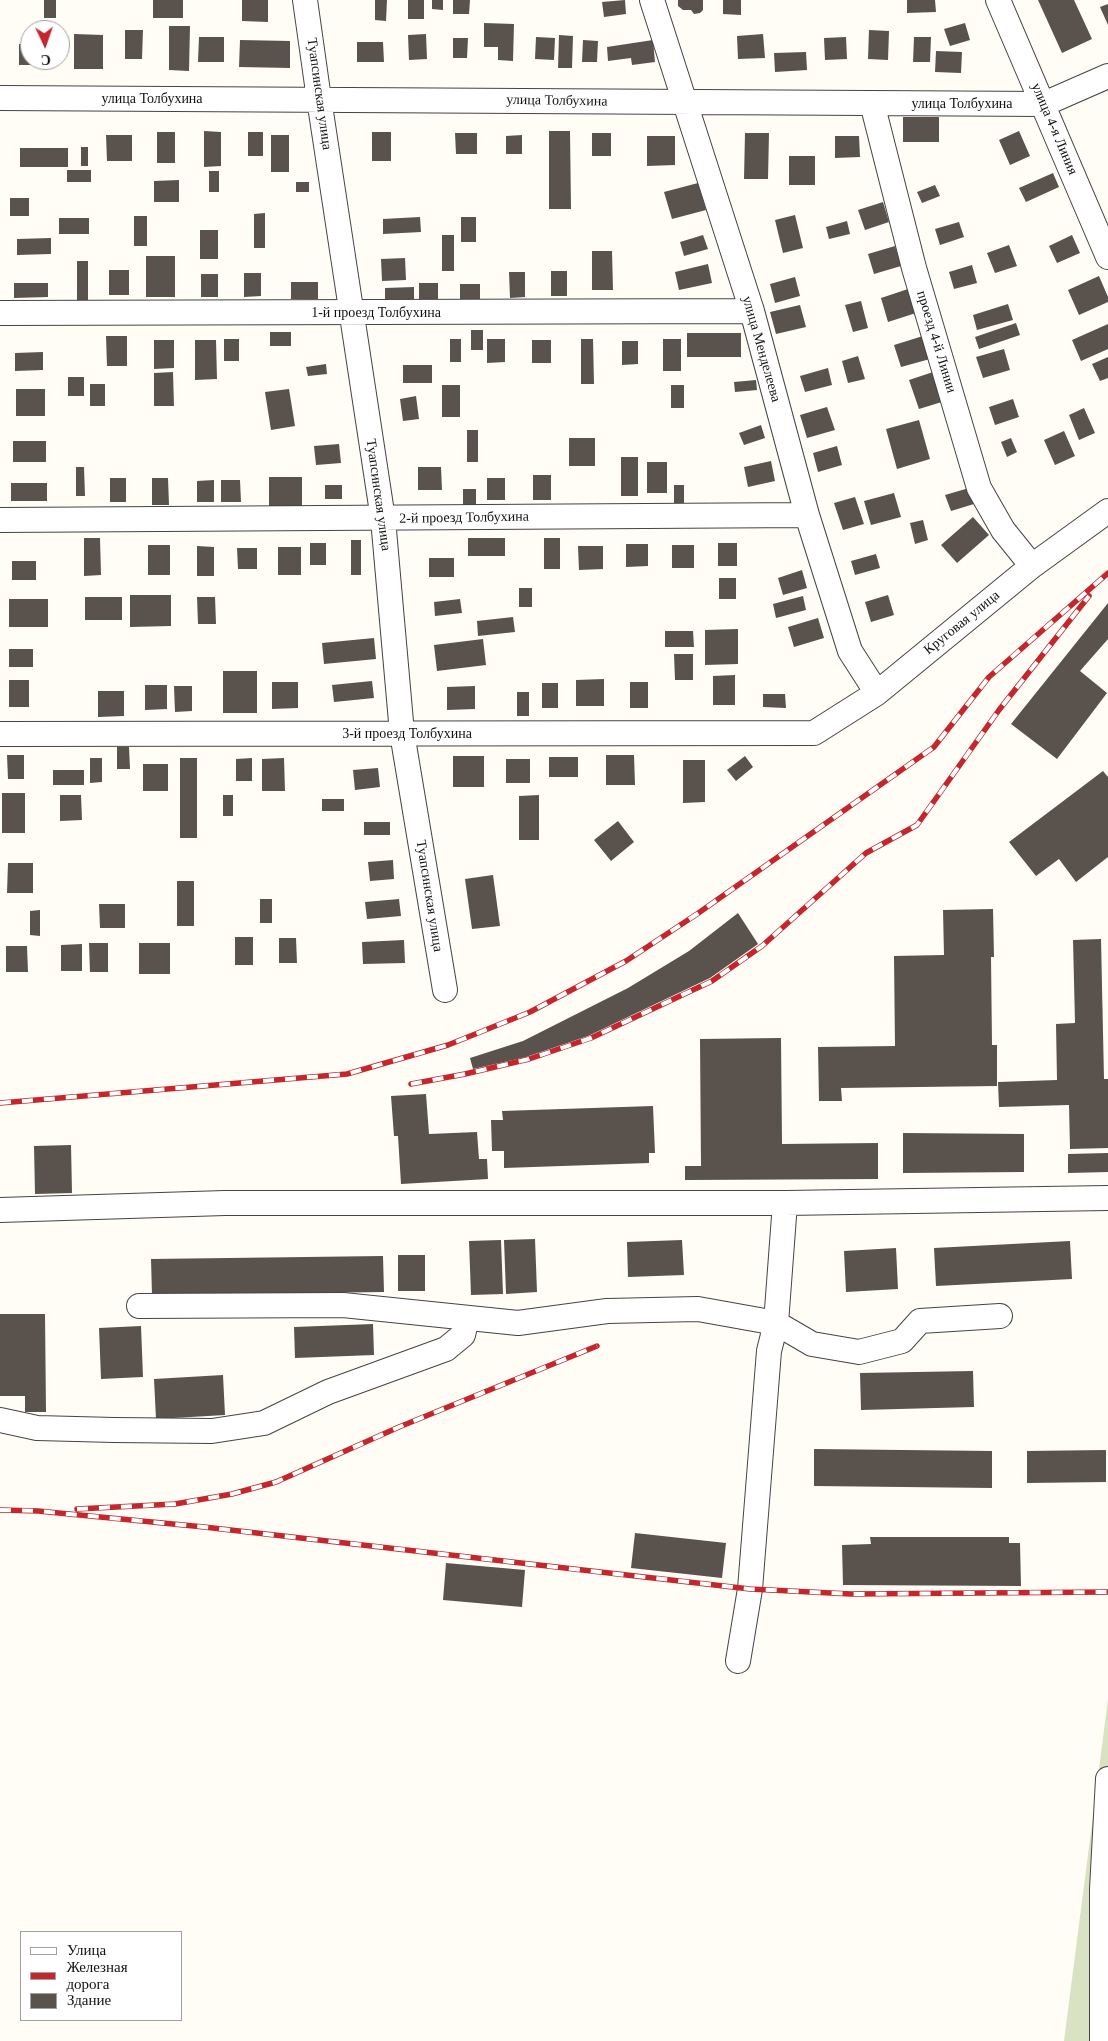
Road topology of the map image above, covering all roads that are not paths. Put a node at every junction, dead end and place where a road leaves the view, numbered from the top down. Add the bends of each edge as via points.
1 (305, 0) edge
2 (652, 0) edge
3 (998, 0) edge
4 (1108, 76) edge
5 (0, 98) edge
6 (319, 99) junction
7 (684, 102) junction
8 (872, 103) junction
9 (1044, 104) junction
10 (1108, 258) edge
11 (752, 311) junction
12 (0, 313) edge
13 (352, 313) junction
14 (1108, 511) edge
15 (807, 515) junction
16 (383, 519) junction
17 (0, 520) edge
18 (1032, 566) junction
19 (877, 693) junction
20 (814, 733) joint
21 (0, 734) edge
22 (402, 734) junction
23 (445, 990) dead end
24 (1108, 1198) edge
25 (785, 1203) junction
26 (0, 1210) edge
27 (139, 1306) dead end
28 (1000, 1316) dead end
29 (467, 1318) junction
30 (776, 1323) junction
31 (0, 1420) edge
32 (738, 1661) dead end
33 (1108, 1780) edge
34 (1102, 2041) edge

1 - 6 street, Туапсинская улица
2 - 7 street, улица Менделеева
3 - 9 street, улица 4-я Линия
4 - 9 street, улица Толбухина
5 - 6 street, улица Толбухина
6 - 7 street, улица Толбухина
6 - 13 street, Туапсинская улица
7 - 8 street, улица Толбухина
7 - 11 street, улица Менделеева
8 - 9 street, улица Толбухина
8 - 18 street, проезд 4-й Линии via 914,268 979,488 1003,530
9 - 10 street, улица 4-я Линия
11 - 13 street, 1-й проезд Толбухина
11 - 15 street, улица Менделеева
12 - 13 street, 1-й проезд Толбухина
13 - 16 street, Туапсинская улица
14 - 18 street, Круговая улица
15 - 16 street, 2-й проезд Толбухина
15 - 19 street, улица Менделеева via 850,651
16 - 17 street, 2-й проезд Толбухина
16 - 22 street, Туапсинская улица
18 - 19 street, Круговая улица
19 - 20 street, Круговая улица
20 - 22 street, 3-й проезд Толбухина
21 - 22 street, 3-й проезд Толбухина
22 - 23 street, Туапсинская улица
24 - 25 street
25 - 26 street via 225,1203
25 - 30 street
27 - 29 street via 343,1305
28 - 30 street via 920,1321 902,1341 859,1352 812,1344
29 - 30 street via 518,1323 607,1311 698,1309
29 - 31 street via 463,1335 446,1349 328,1392 264,1423 212,1431 37,1428
30 - 32 street via 769,1351 750,1589
33 - 34 street via 1102,1889

